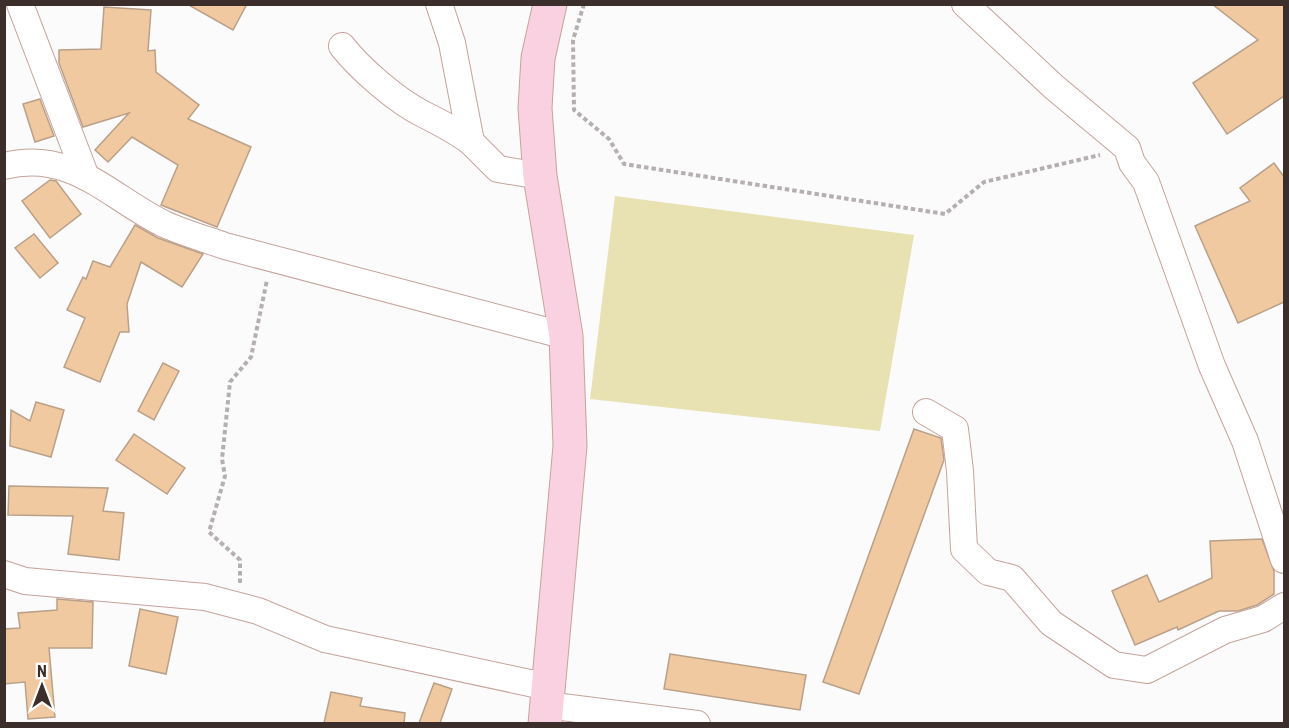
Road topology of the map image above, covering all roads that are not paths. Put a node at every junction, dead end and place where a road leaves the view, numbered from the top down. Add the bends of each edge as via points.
1 (20, 4) edge
2 (439, 4) edge
3 (550, 4) edge
4 (965, 4) edge
5 (342, 46) dead end
6 (471, 142) junction
7 (4, 166) edge
8 (540, 176) junction
9 (86, 177) junction
10 (566, 336) junction
11 (926, 412) dead end
12 (1284, 560) edge
13 (4, 574) edge
14 (1284, 606) edge
15 (546, 705) edge
16 (697, 723) edge

1 - 9 street
2 - 6 street via 452,43
3 - 8 main road via 538,58 535,108
4 - 12 street via 1127,148 1146,183 1212,366 1245,441
5 - 6 street via 358,66 422,114 447,124
6 - 8 street via 498,169
7 - 9 street via 46,163 64,166
8 - 10 main road
9 - 10 street via 163,223 225,246
10 - 15 main road via 570,446
11 - 14 street via 955,429 964,549 988,572 1012,578 1052,623 1114,665 1148,670 1225,630 1263,619
13 - 15 street via 25,581 205,597 250,608 325,639
15 - 16 street

